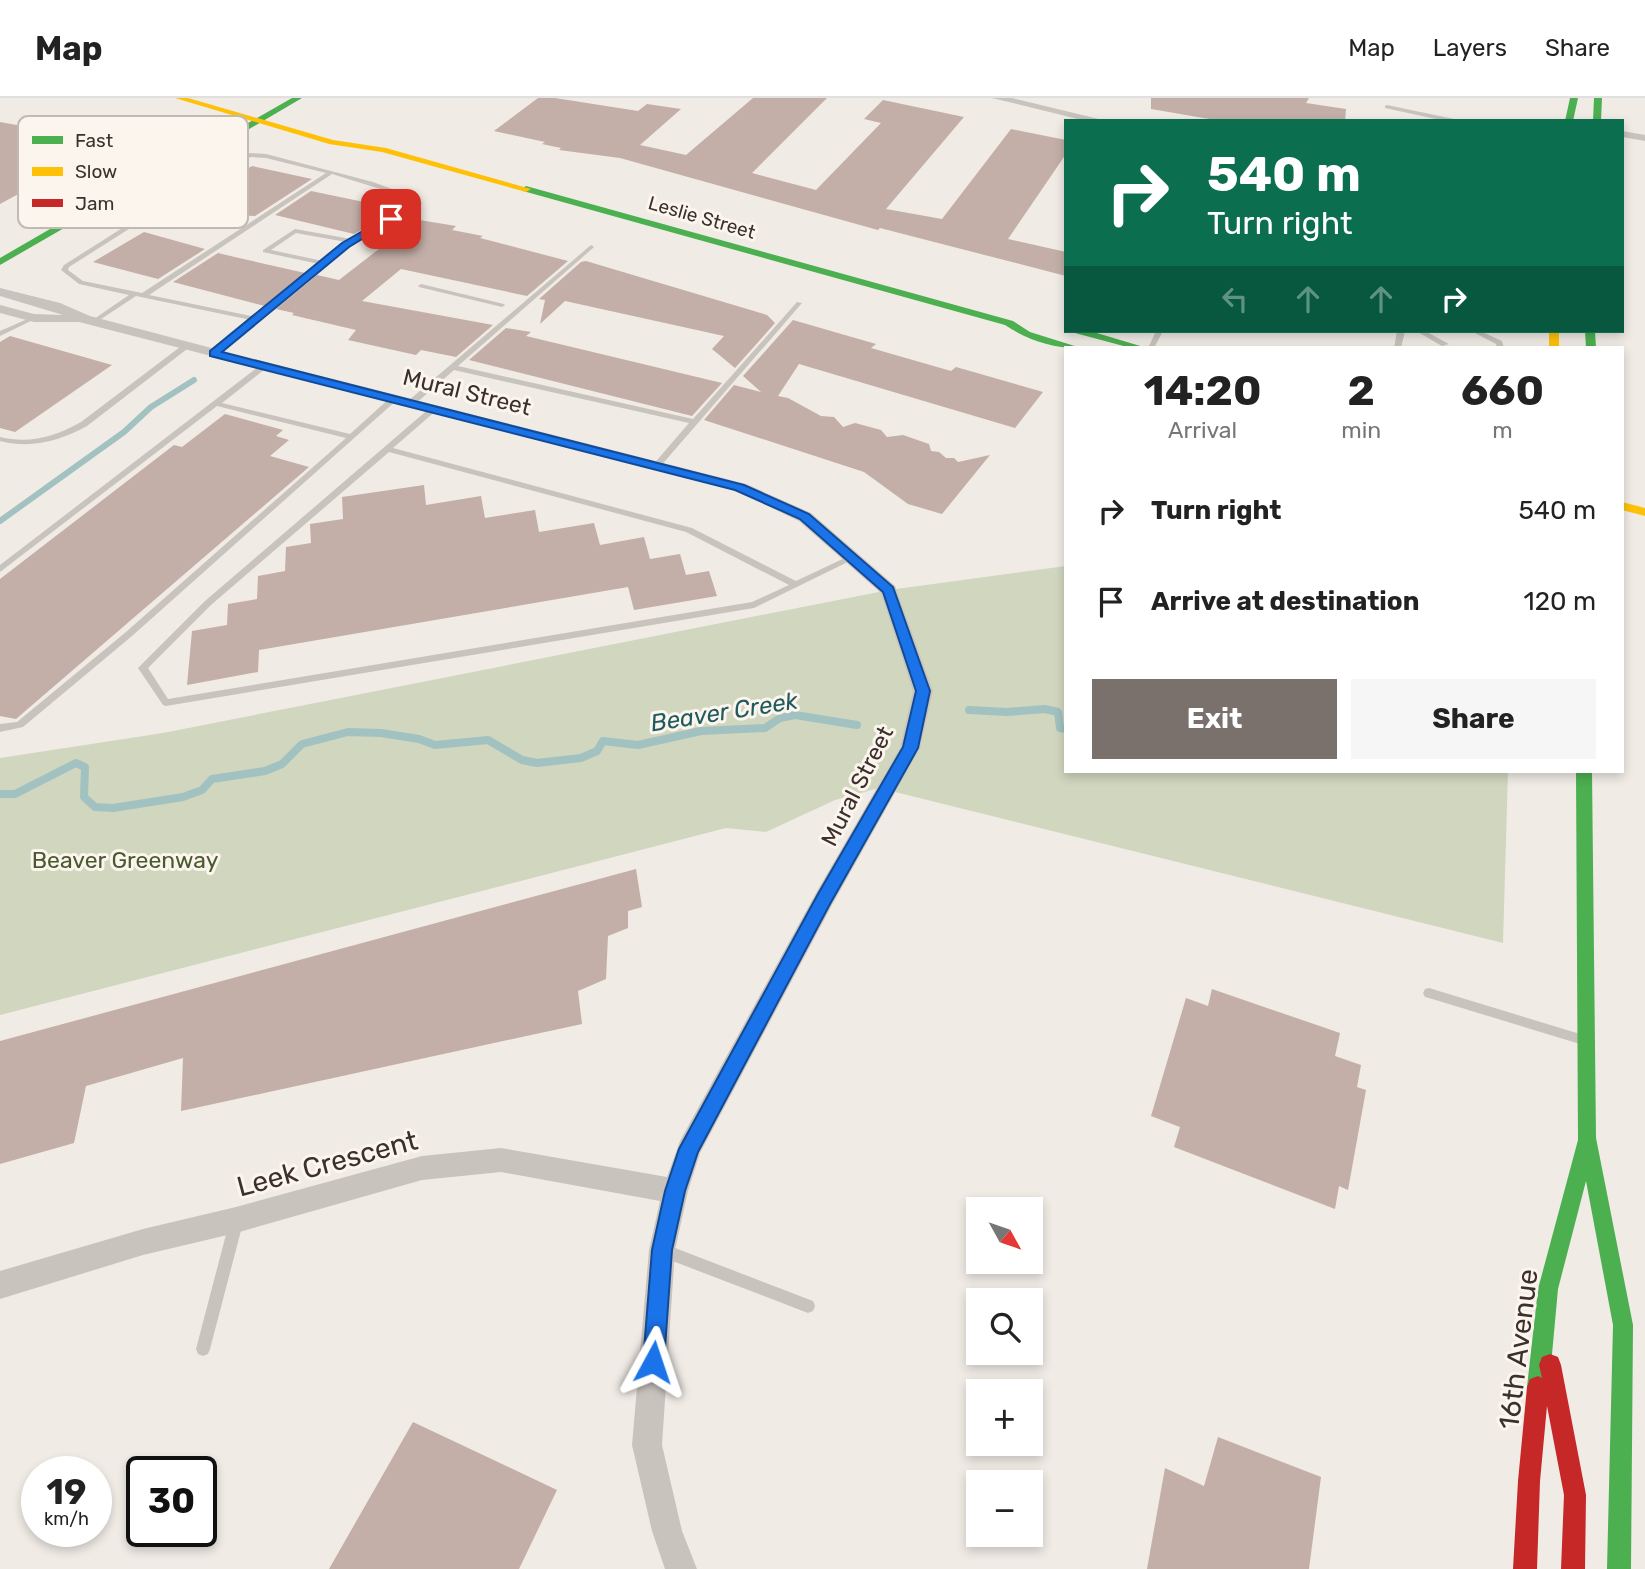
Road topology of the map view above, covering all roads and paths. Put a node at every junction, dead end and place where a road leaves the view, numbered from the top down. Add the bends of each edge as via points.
1 (179, 98) edge
2 (228, 98) edge
3 (298, 98) edge
4 (997, 98) edge
5 (1574, 98) edge
6 (1598, 98) edge
7 (1387, 107) dead end
8 (267, 109) edge
9 (242, 116) joint
10 (1093, 119) edge
11 (1444, 119) edge
12 (1569, 119) edge
13 (1597, 119) edge
14 (248, 121) edge
15 (1624, 127) edge
16 (1645, 130) edge
17 (1624, 134) edge
18 (1645, 138) edge
19 (248, 156) edge
20 (330, 173) junction
21 (248, 225) edge
22 (58, 228) edge
23 (126, 228) edge
24 (244, 228) edge
25 (351, 241) junction
26 (591, 247) dead end
27 (0, 262) edge
28 (324, 263) junction
29 (421, 286) dead end
30 (0, 292) edge
31 (139, 295) junction
32 (799, 303) dead end
33 (502, 304) dead end
34 (0, 309) edge
35 (34, 318) junction
36 (257, 319) junction
37 (1038, 319) dead end
38 (89, 321) junction
39 (1009, 324) junction
40 (1086, 333) edge
41 (1424, 333) edge
42 (1481, 333) edge
43 (0, 334) edge
44 (1445, 344) dead end
45 (187, 346) junction
46 (1069, 346) edge
47 (1135, 346) edge
48 (1500, 346) edge
49 (214, 354) junction
50 (265, 366) junction
51 (452, 367) junction
52 (402, 401) junction
53 (218, 404) junction
54 (434, 409) junction
55 (694, 422) junction
56 (352, 437) junction
57 (0, 439) edge
58 (388, 449) junction
59 (656, 466) junction
60 (1624, 507) edge
61 (1645, 512) edge
62 (852, 558) junction
63 (0, 569) edge
64 (796, 585) junction
65 (0, 728) edge
66 (1584, 773) edge
67 (1429, 993) dead end
68 (1587, 1041) junction
69 (1587, 1138) junction
70 (675, 1191) junction
71 (236, 1220) junction
72 (662, 1250) junction
73 (0, 1285) edge
74 (808, 1306) dead end
75 (1543, 1330) junction
76 (203, 1349) dead end
77 (681, 1569) edge
78 (1525, 1569) edge
79 (1573, 1569) edge
80 (1619, 1569) edge

1 - 9 main road
2 - 8 main road, Leslie Street
3 - 8 main road
4 - 10 street
5 - 12 main road
6 - 13 main road
7 - 11 lane
8 - 9 main road
8 - 14 main road
8 - 39 main road, Leslie Street via 332,142 383,149
15 - 16 street
17 - 18 street
19 - 20 lane via 266,156
20 - 21 lane
20 - 25 lane via 404,194 419,203
22 - 27 main road
23 - 31 lane via 64,270 77,281
24 - 31 lane
25 - 28 lane
25 - 28 lane via 295,231 265,251
26 - 51 lane
28 - 36 lane
29 - 33 lane
30 - 38 street, Mural Street via 55,306
31 - 36 lane
31 - 38 lane
32 - 55 lane
34 - 35 street, Mural Street
35 - 38 street, Mural Street
35 - 43 lane
36 - 49 lane
37 - 39 main road, Leslie Street
38 - 45 street, Mural Street
39 - 46 main road, Leslie Street via 1026,334
40 - 47 main road
41 - 44 lane
42 - 48 lane
45 - 49 street, Mural Street
45 - 57 lane via 67,434 27,443
49 - 50 street, Mural Street
50 - 52 street, Mural Street
50 - 53 lane
51 - 52 lane
51 - 55 lane
52 - 54 street, Mural Street
52 - 56 lane
53 - 56 lane
53 - 63 lane
54 - 58 lane
54 - 59 street, Mural Street
55 - 59 lane
56 - 65 lane via 20,725
58 - 64 lane via 689,530
58 - 64 lane via 208,603 142,668 166,703 754,605
59 - 62 street, Mural Street via 740,487 805,517
60 - 61 main road
62 - 64 lane
62 - 70 street, Mural Street via 889,590 923,691 910,748 709,1108
66 - 68 main road, 16th Avenue
67 - 68 lane
68 - 69 main road, 16th Avenue
69 - 75 main road, 16th Avenue via 1548,1289
69 - 80 main road, 16th Avenue via 1623,1325 1626,1513
70 - 71 street, Leek Crescent via 501,1160 422,1168
70 - 72 street, Mural Street
71 - 73 street, Leek Crescent
71 - 76 lane
72 - 74 lane
72 - 77 street, Mural Street via 647,1445
75 - 78 main road, 16th Avenue
75 - 79 main road via 1575,1495

